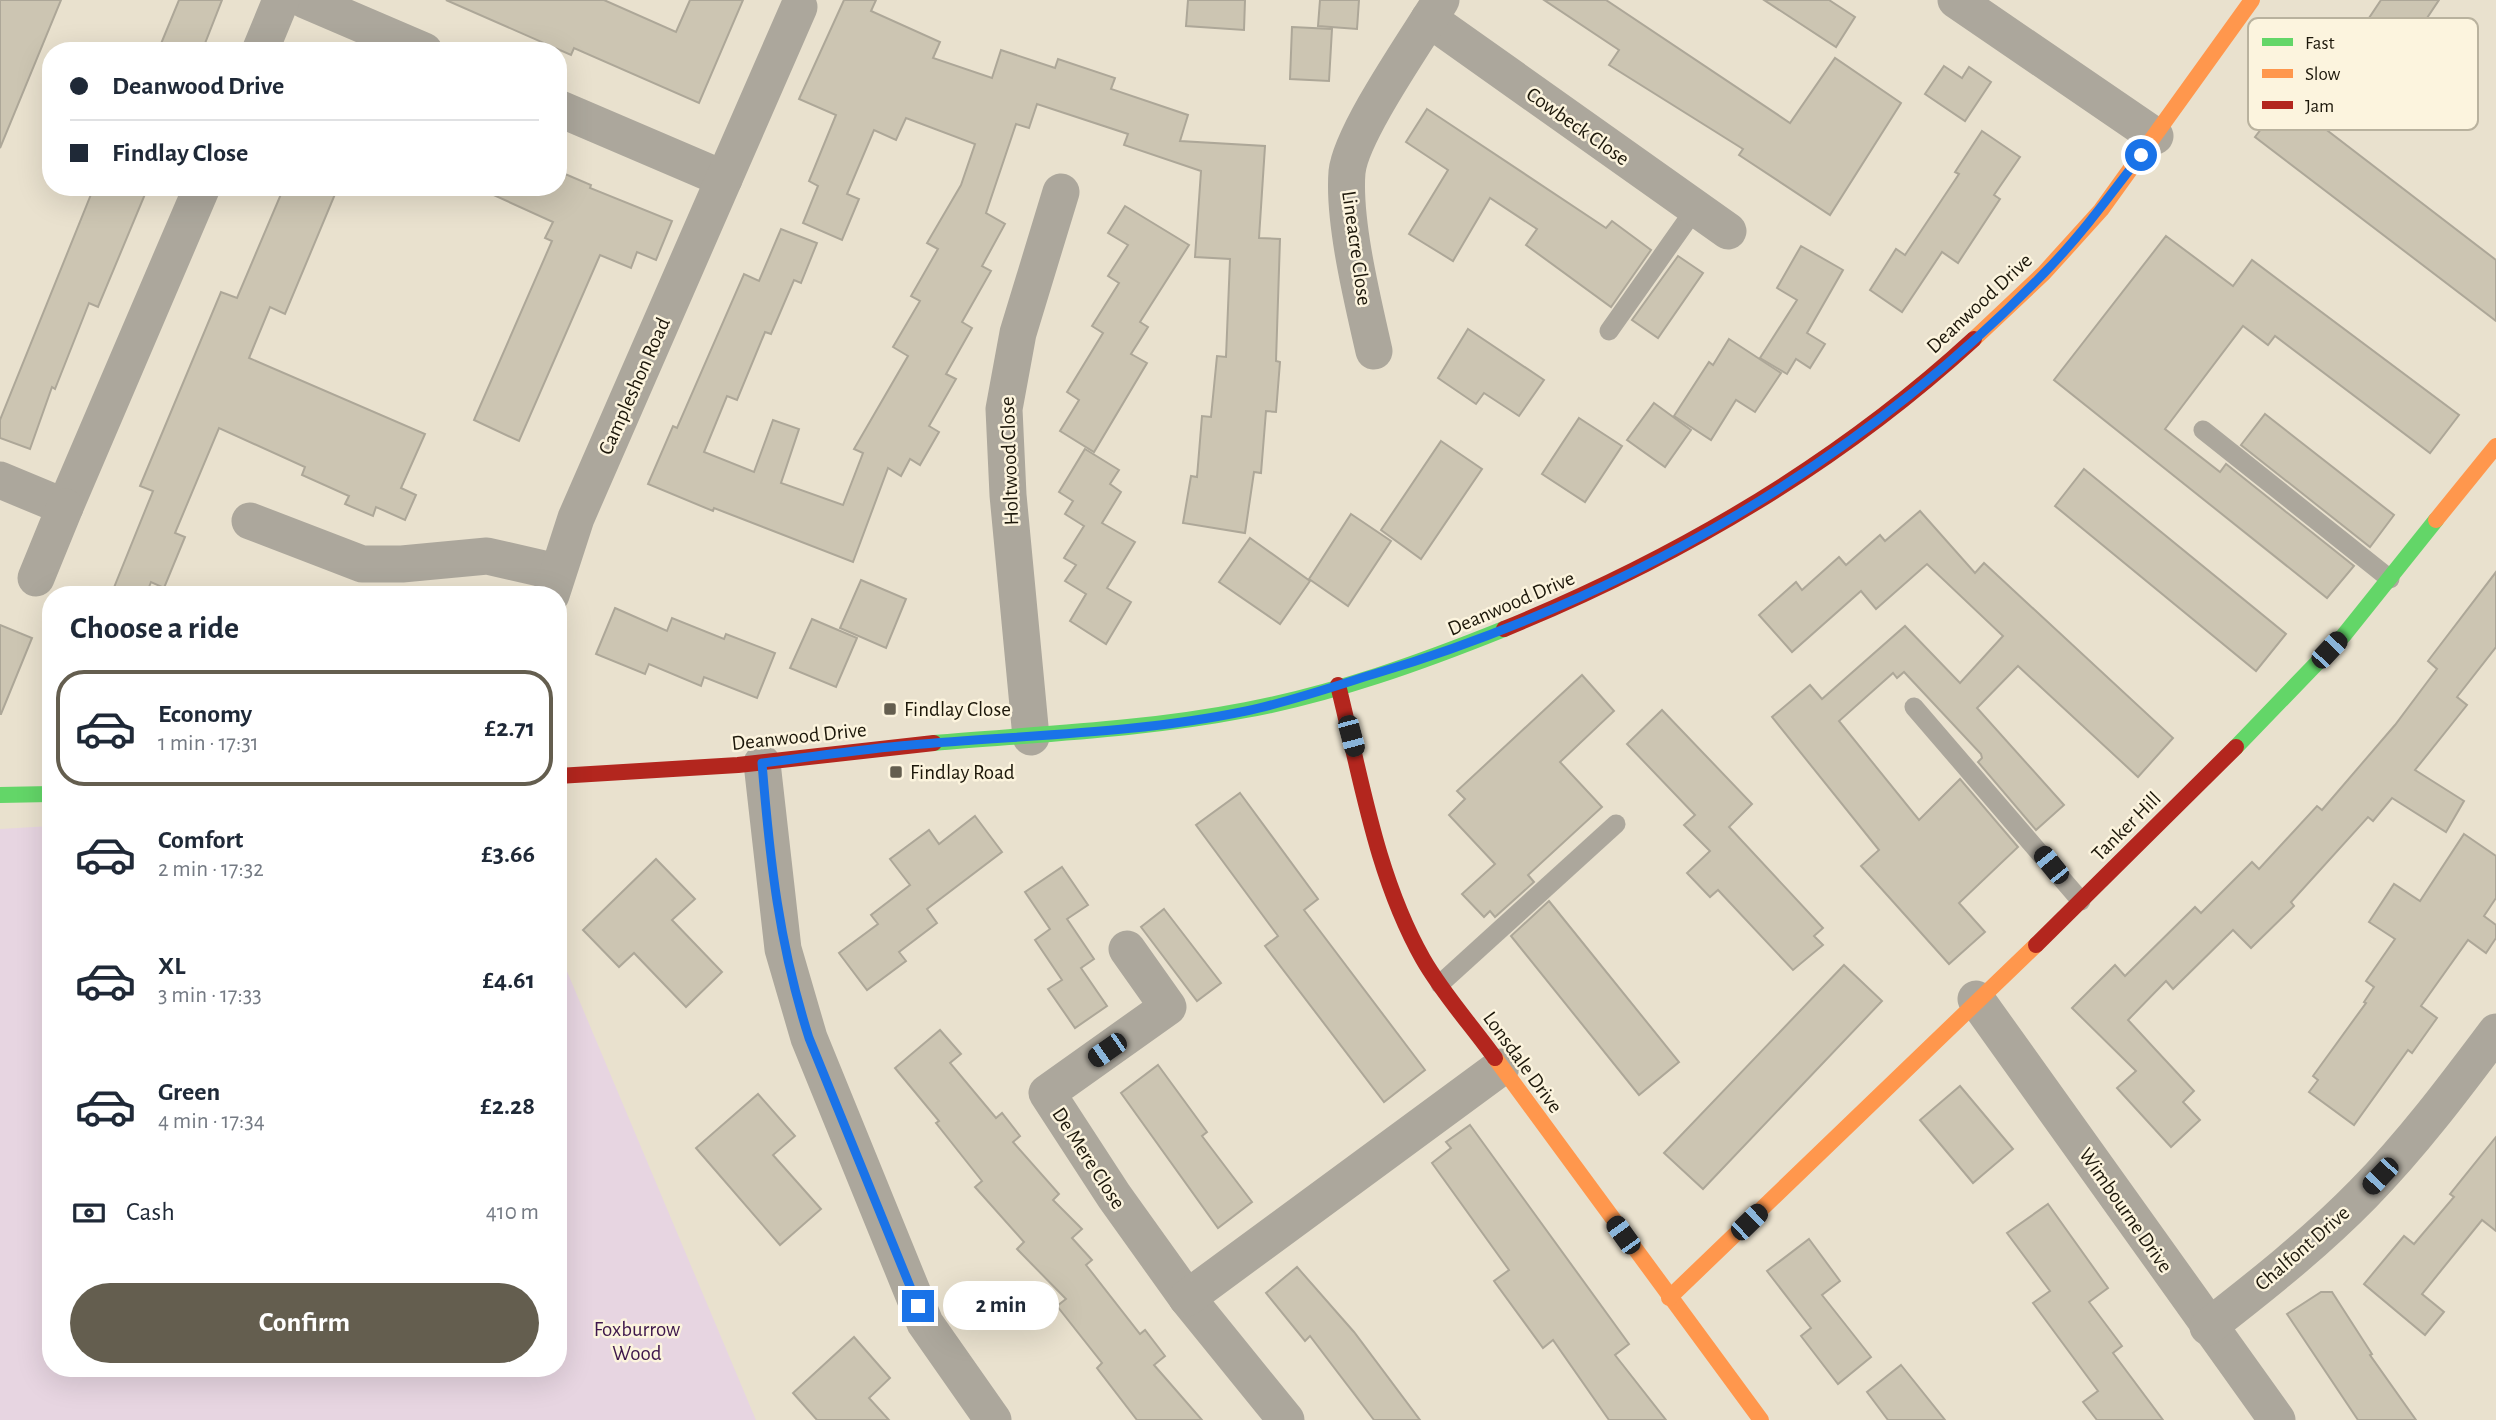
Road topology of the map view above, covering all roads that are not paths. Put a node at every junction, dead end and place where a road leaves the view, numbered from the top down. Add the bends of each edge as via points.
1 (281, 0) edge
2 (305, 0) edge
3 (2252, 0) edge
4 (1967, 3) edge
5 (799, 7) dead end
6 (1435, 10) edge
7 (264, 42) edge
8 (403, 42) edge
9 (567, 112) edge
10 (2155, 136) junction
11 (724, 179) junction
12 (1060, 192) dead end
13 (198, 196) edge
14 (1695, 209) junction
15 (1728, 231) dead end
16 (1609, 331) dead end
17 (1374, 351) dead end
18 (2203, 430) dead end
19 (2496, 446) edge
20 (0, 480) edge
21 (65, 507) junction
22 (250, 521) dead end
23 (36, 579) dead end
24 (2390, 579) junction
25 (554, 583) edge
26 (1338, 685) junction
27 (1914, 707) dead end
28 (1031, 737) junction
29 (762, 763) junction
30 (567, 775) edge
31 (42, 794) edge
32 (0, 795) edge
33 (1616, 824) dead end
34 (2081, 901) junction
35 (1127, 949) dead end
36 (1440, 984) junction
37 (1976, 999) junction
38 (2496, 1032) edge
39 (1500, 1067) junction
40 (1187, 1298) junction
41 (1669, 1298) junction
42 (2208, 1327) junction
43 (989, 1419) edge
44 (1286, 1420) edge
45 (1760, 1420) edge
46 (2277, 1420) edge

1 - 7 street
2 - 8 street
3 - 10 street, Deanwood Drive
4 - 10 street
5 - 11 street, Campleshon Road
6 - 14 street, Cowbeck Close
6 - 17 street, Lineacre Close via 1367,122 1347,171 1354,249
9 - 11 street
10 - 26 street, Deanwood Drive via 2045,272 1939,370 1827,458 1701,536 1570,602 1448,652
11 - 25 street, Campleshon Road via 576,518
12 - 28 street, Holtwood Close via 1018,333 1004,409
13 - 21 street
14 - 15 street, Cowbeck Close
14 - 16 lane
18 - 24 lane
19 - 24 street, Tanker Hill
20 - 21 street
21 - 23 street
22 - 25 street via 362,564 487,556
24 - 34 street, Tanker Hill via 2286,697
26 - 28 street, Deanwood Drive via 1248,710 1150,726
26 - 36 street, Lonsdale Drive via 1389,881 1408,932
27 - 34 lane
28 - 29 street, Deanwood Drive via 907,745
29 - 30 street, Deanwood Drive
29 - 43 street via 783,949 809,1038 925,1323
31 - 32 street
33 - 36 lane
34 - 37 street, Tanker Hill
35 - 40 street, De Mere Close via 1168,1007 1047,1093
36 - 39 street, Lonsdale Drive
37 - 41 street, Tanker Hill
37 - 42 street, Wimbourne Drive
38 - 42 street, Chalfont Drive via 2435,1112 2363,1194 2284,1268
39 - 40 street
39 - 41 street, Lonsdale Drive
40 - 44 street, De Mere Close
41 - 45 street, Lonsdale Drive
42 - 46 street, Wimbourne Drive

